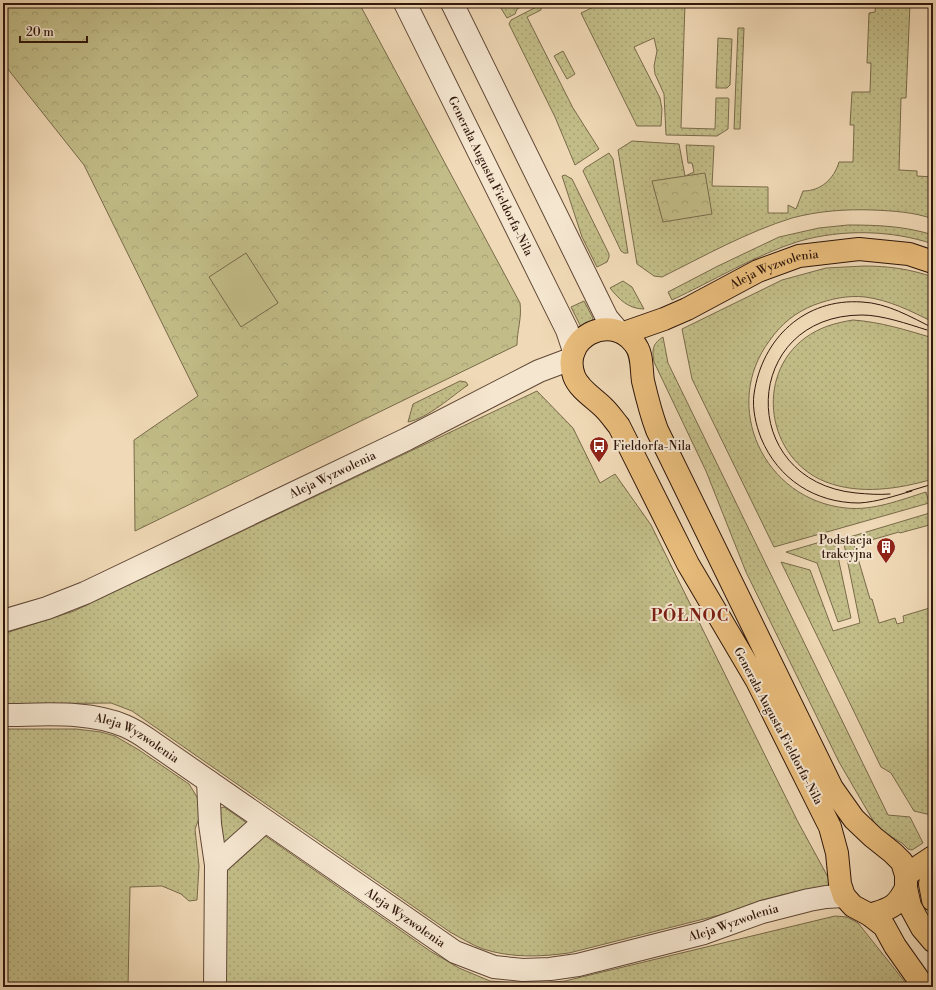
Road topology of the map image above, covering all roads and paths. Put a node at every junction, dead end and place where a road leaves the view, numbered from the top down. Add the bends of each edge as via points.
1 (405, 3) edge
2 (452, 3) edge
3 (933, 262) edge
4 (621, 332) junction
5 (573, 355) junction
6 (3, 621) edge
7 (3, 715) edge
8 (208, 781) junction
9 (265, 821) junction
10 (933, 857) edge
11 (216, 865) junction
12 (933, 870) edge
13 (906, 882) junction
14 (844, 896) junction
15 (933, 900) edge
16 (870, 916) junction
17 (933, 941) edge
18 (215, 987) edge
19 (924, 987) edge

1 - 5 street, Generała Augusta Fieldorfa-Nila via 568,330
2 - 4 street, Generała Augusta Fieldorfa-Nila via 607,318
3 - 4 main road, Aleja Wyzwolenia via 908,254 859,249 799,256 758,271 664,320
4 - 5 main road via 605,329 592,332 581,339
4 - 13 main road, Generała Augusta Fieldorfa-Nila via 635,344 640,356 650,412 657,430 832,788 854,819 902,862
5 - 6 street, Aleja Wyzwolenia via 407,439 85,593
5 - 14 main road, Generała Augusta Fieldorfa-Nila via 574,377 619,426 688,564 757,681 830,827
7 - 8 street, Aleja Wyzwolenia via 68,715 112,721 127,726
8 - 9 street, Aleja Wyzwolenia
8 - 11 street via 210,824
9 - 11 street
9 - 14 street, Aleja Wyzwolenia via 455,952 494,967 508,969 550,969 578,965 704,933 762,912 826,897
10 - 13 main road
11 - 18 street
12 - 15 main road via 930,884
13 - 16 main road via 900,900 890,908
13 - 17 main road, Generała Augusta Fieldorfa-Nila via 910,906 922,928
14 - 16 main road via 853,906
16 - 19 main road via 884,926

